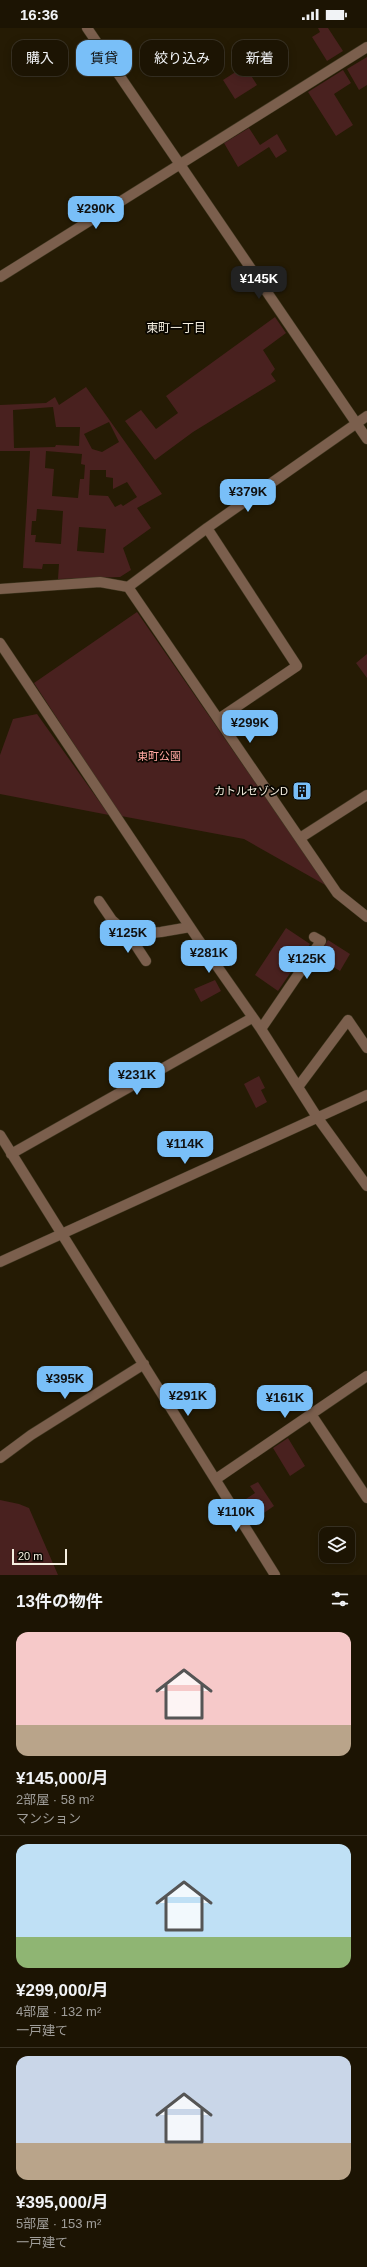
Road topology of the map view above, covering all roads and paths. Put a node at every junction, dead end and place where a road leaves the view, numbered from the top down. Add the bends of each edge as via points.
1 (87, 28) edge
2 (367, 47) edge
3 (180, 164) junction
4 (0, 277) edge
5 (367, 416) edge
6 (356, 424) junction
7 (367, 439) edge
8 (207, 528) junction
9 (128, 587) junction
10 (0, 588) edge
11 (0, 643) edge
12 (220, 718) junction
13 (367, 795) edge
14 (300, 838) junction
15 (99, 901) dead end
16 (367, 917) edge
17 (190, 927) junction
18 (129, 935) junction
19 (314, 936) dead end
20 (146, 961) dead end
21 (252, 1018) junction
22 (261, 1028) junction
23 (367, 1048) edge
24 (298, 1087) junction
25 (367, 1095) edge
26 (317, 1117) junction
27 (0, 1135) edge
28 (11, 1154) junction
29 (367, 1186) edge
30 (63, 1234) junction
31 (0, 1262) edge
32 (144, 1364) junction
33 (367, 1376) edge
34 (311, 1414) junction
35 (0, 1458) edge
36 (216, 1479) junction
37 (367, 1498) edge
38 (275, 1575) edge

1 - 3 street
2 - 3 street
3 - 4 street
3 - 6 street
5 - 6 street
6 - 7 street
6 - 8 street
8 - 9 street
8 - 12 street via 297,666
9 - 10 street via 100,582
9 - 12 street
11 - 17 street
12 - 14 street
13 - 14 street
14 - 16 street via 337,893
15 - 18 street via 112,920
17 - 18 street
17 - 21 street
18 - 20 street
19 - 22 street via 321,941
21 - 22 street
21 - 28 street
22 - 24 street
23 - 24 street via 348,1020
24 - 26 street
25 - 26 street
26 - 29 street
26 - 30 street
27 - 28 street
28 - 30 street
30 - 31 street
30 - 32 street
32 - 35 street via 31,1435
32 - 36 street via 161,1396
33 - 34 street
34 - 36 street
34 - 37 street
36 - 38 street

